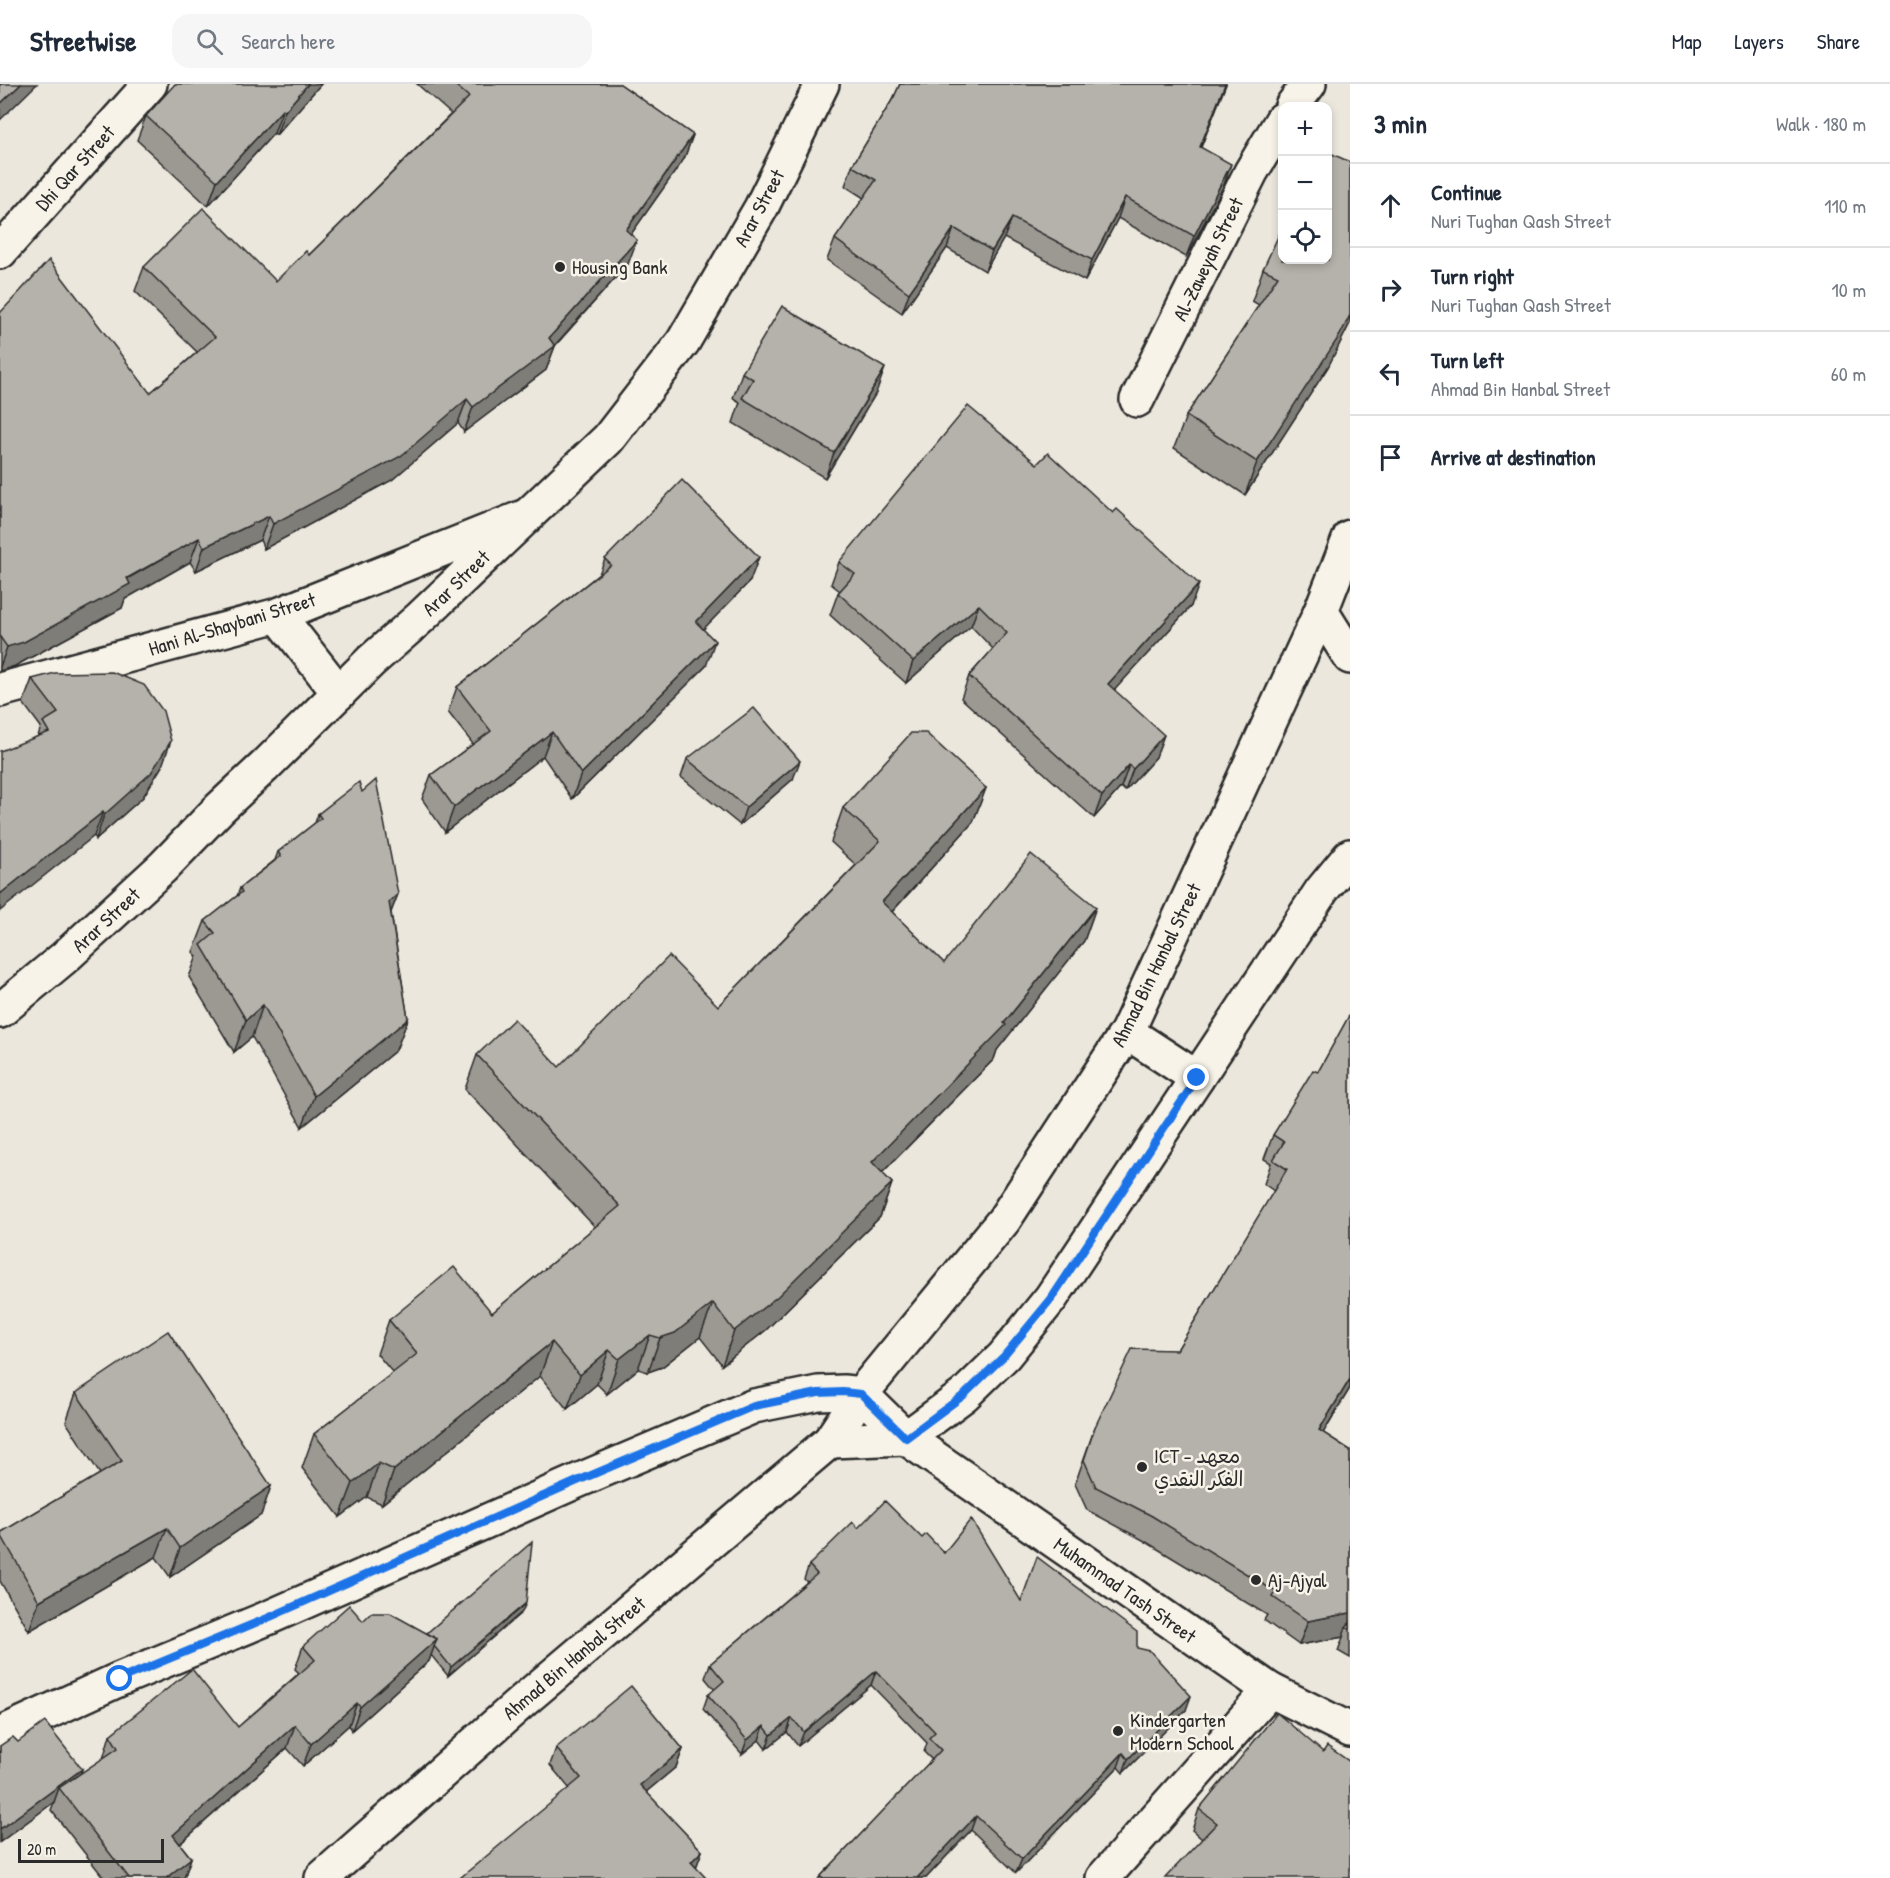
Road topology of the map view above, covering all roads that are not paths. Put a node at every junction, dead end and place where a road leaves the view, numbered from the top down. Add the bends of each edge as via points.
1 (150, 84) edge
2 (822, 84) edge
3 (1309, 84) edge
4 (1295, 102) edge
5 (1278, 127) edge
6 (0, 252) edge
7 (1137, 400) dead end
8 (526, 516) junction
9 (1350, 537) edge
10 (1321, 611) junction
11 (278, 615) junction
12 (1350, 657) edge
13 (0, 690) edge
14 (339, 693) junction
15 (1350, 856) edge
16 (0, 1011) edge
17 (1127, 1032) junction
18 (1197, 1078) junction
19 (861, 1394) junction
20 (906, 1438) junction
21 (830, 1441) junction
22 (1270, 1690) junction
23 (1350, 1730) edge
24 (0, 1734) edge
25 (322, 1878) edge
26 (1103, 1878) edge

1 - 6 street, Dhi Qar Street
2 - 8 street, Arar Street via 761,208 683,342 608,439
3 - 4 street
5 - 7 street, Al-Zaweyah Street via 1251,172
8 - 11 street, Hani Al-Shaybani Street
8 - 14 street, Arar Street
9 - 10 street, Ahmad Bin Hanbal Street
10 - 12 street
10 - 17 street, Ahmad Bin Hanbal Street
11 - 13 street, Hani Al-Shaybani Street
11 - 14 street
14 - 16 street, Arar Street via 162,867
15 - 18 street via 1322,890
17 - 18 street
17 - 19 street, Ahmad Bin Hanbal Street via 1004,1220
18 - 20 street via 1051,1299 964,1395
19 - 20 street, Muhammad Tash Street
19 - 21 street, Ahmad Bin Hanbal Street
19 - 24 street via 818,1393 754,1406
20 - 21 street
20 - 22 street, Muhammad Tash Street
21 - 25 street, Ahmad Bin Hanbal Street via 524,1700
22 - 23 street, Muhammad Tash Street
22 - 26 street

